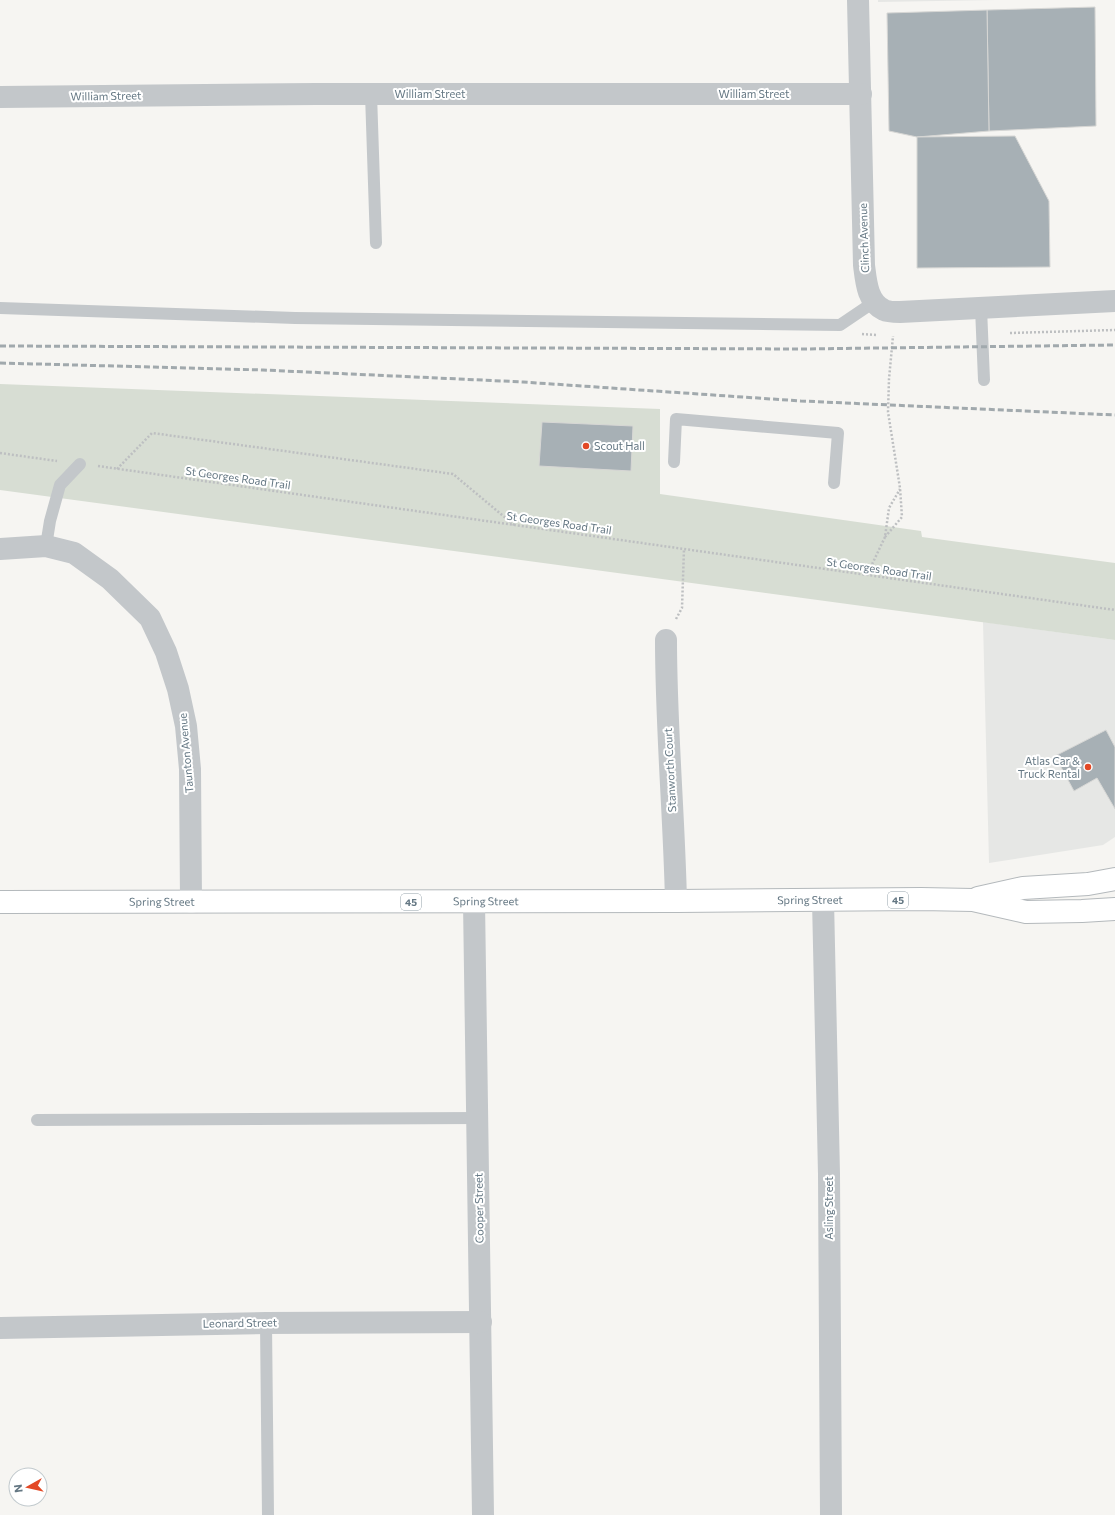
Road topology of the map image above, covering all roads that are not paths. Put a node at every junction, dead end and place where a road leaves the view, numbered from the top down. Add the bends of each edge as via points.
1 (858, 0) edge
2 (371, 94) junction
3 (861, 94) junction
4 (0, 97) edge
5 (376, 243) dead end
6 (1115, 301) edge
7 (874, 302) junction
8 (0, 308) edge
9 (981, 308) junction
10 (984, 380) dead end
11 (674, 462) dead end
12 (80, 464) road end
13 (834, 483) dead end
14 (46, 546) junction
15 (0, 549) edge
16 (666, 640) road end
17 (1115, 879) edge
18 (823, 900) junction
19 (973, 900) junction
20 (676, 901) junction
21 (0, 902) edge
22 (191, 902) junction
23 (474, 902) junction
24 (1115, 909) edge
25 (478, 1118) junction
26 (37, 1120) dead end
27 (481, 1322) junction
28 (266, 1323) junction
29 (0, 1328) edge
30 (268, 1515) edge
31 (482, 1515) edge
32 (831, 1515) edge

1 - 3 street, Clinch Avenue
2 - 3 street, William Street
2 - 4 street, William Street
2 - 5 lane
3 - 7 street, Clinch Avenue via 864,265 866,285
6 - 9 street
7 - 8 lane via 840,325 295,318
7 - 9 street via 884,310 900,312
9 - 10 lane
11 - 13 lane via 676,419 838,433
12 - 14 lane via 60,485
14 - 15 street, Taunton Avenue
14 - 22 street, Taunton Avenue via 74,553 110,579 150,618 166,652 178,689 187,734 190,769
16 - 20 street, Stanworth Court
17 - 19 main road, Spring Street / 45 via 1088,884 1023,888
18 - 19 main road, Spring Street / 45
18 - 20 main road, Spring Street / 45
18 - 32 street, Asling Street via 829,1174
19 - 24 main road, Spring Street / 45 via 1026,912
20 - 23 main road, Spring Street / 45
21 - 22 main road, Spring Street / 45
22 - 23 main road, Spring Street / 45
23 - 25 street, Cooper Street
25 - 26 lane
25 - 27 street, Cooper Street
27 - 28 street, Leonard Street
27 - 31 street, Cooper Street
28 - 29 street, Leonard Street
28 - 30 lane

